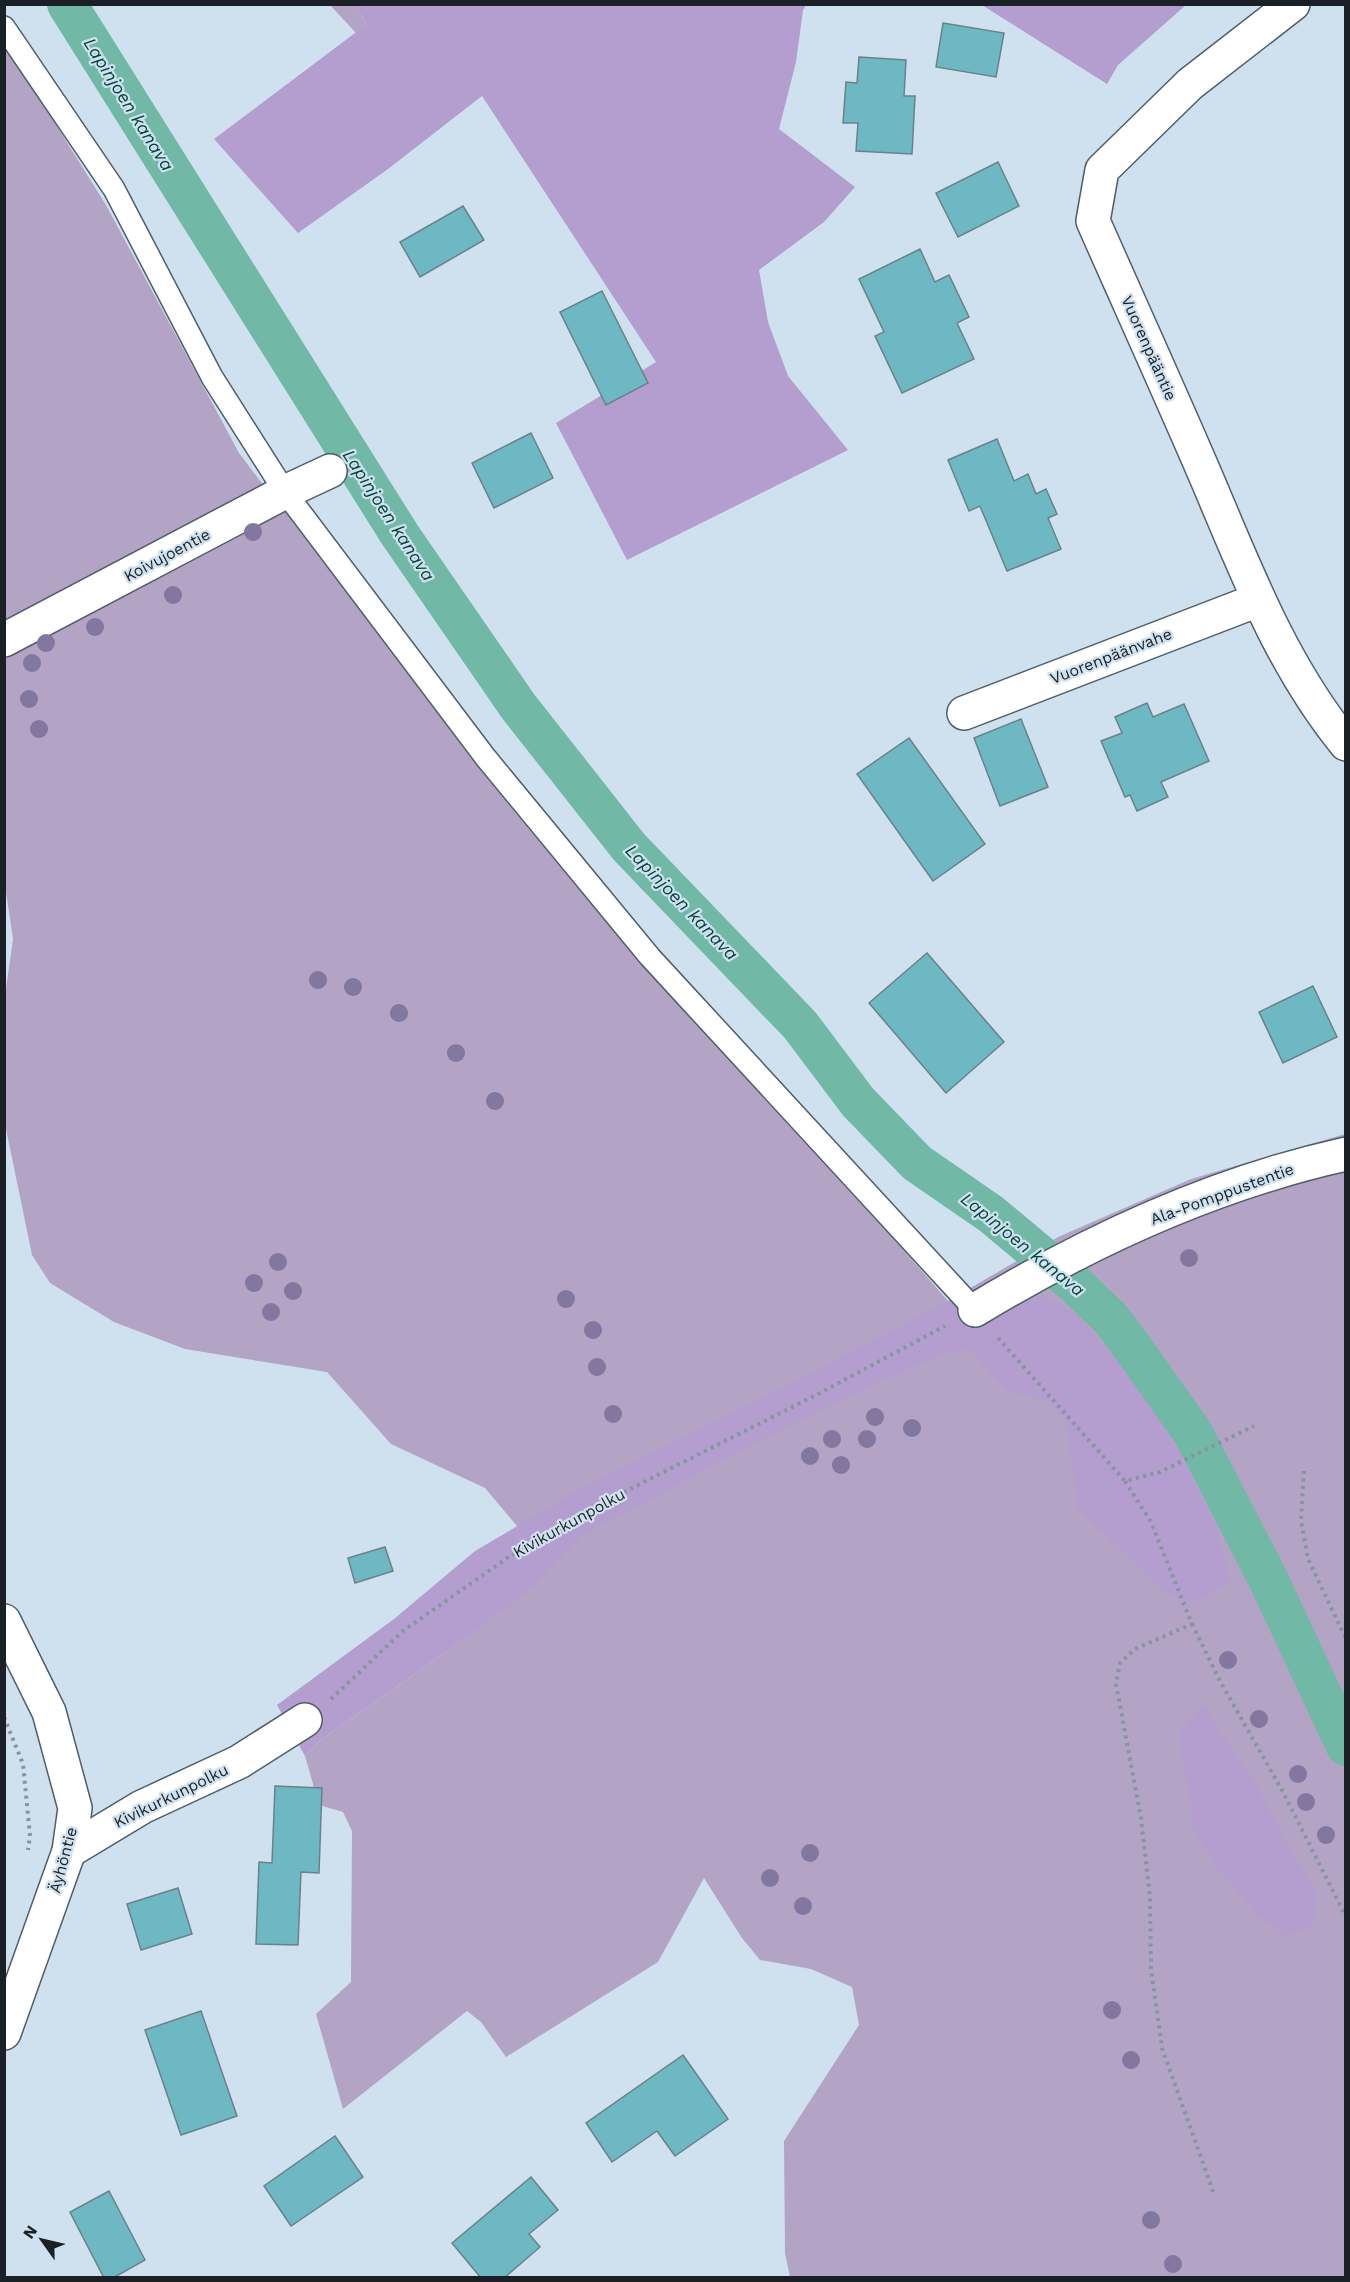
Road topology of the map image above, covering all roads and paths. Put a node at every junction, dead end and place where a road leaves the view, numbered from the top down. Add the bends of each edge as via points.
1 (1293, 4) edge
2 (4, 27) edge
3 (330, 471) dead end
4 (285, 492) junction
5 (1258, 600) junction
6 (4, 640) edge
7 (964, 713) dead end
8 (1346, 744) edge
9 (1346, 1154) edge
10 (975, 1310) junction
11 (1254, 1426) dead end
12 (1304, 1471) dead end
13 (1125, 1481) junction
14 (4, 1621) edge
15 (1192, 1624) junction
16 (1346, 1639) edge
17 (4, 1717) edge
18 (305, 1720) joint
19 (69, 1851) junction
20 (27, 1860) dead end
21 (1346, 1917) edge
22 (4, 2033) edge
23 (1214, 2194) dead end

1 - 5 street, Vuorenpääntie via 1190,84 1102,170 1094,221
2 - 4 lane via 114,189 212,377
3 - 4 street, Koivujoentie
4 - 6 street, Koivujoentie
4 - 10 lane via 486,758 650,957
5 - 7 street, Vuorenpäänvahe
5 - 8 street, Vuorenpääntie via 1294,669
9 - 10 street, Ala-Pomppustentie via 1304,1163 1226,1189 1092,1246 1032,1275
10 - 13 path
10 - 18 path, Kivikurkunpolku via 626,1491 510,1556 403,1631
11 - 13 path via 1160,1472
12 - 16 path via 1301,1521 1308,1559
13 - 15 path via 1151,1522
14 - 19 street, Äyhöntie via 50,1712 75,1808
15 - 21 path
15 - 23 path via 1134,1649 1120,1663 1116,1684 1141,1818 1150,1898 1150,1969 1161,2048
17 - 20 path via 23,1764 30,1836
18 - 19 street, Kivikurkunpolku via 239,1762 142,1807
19 - 22 street, Äyhöntie

